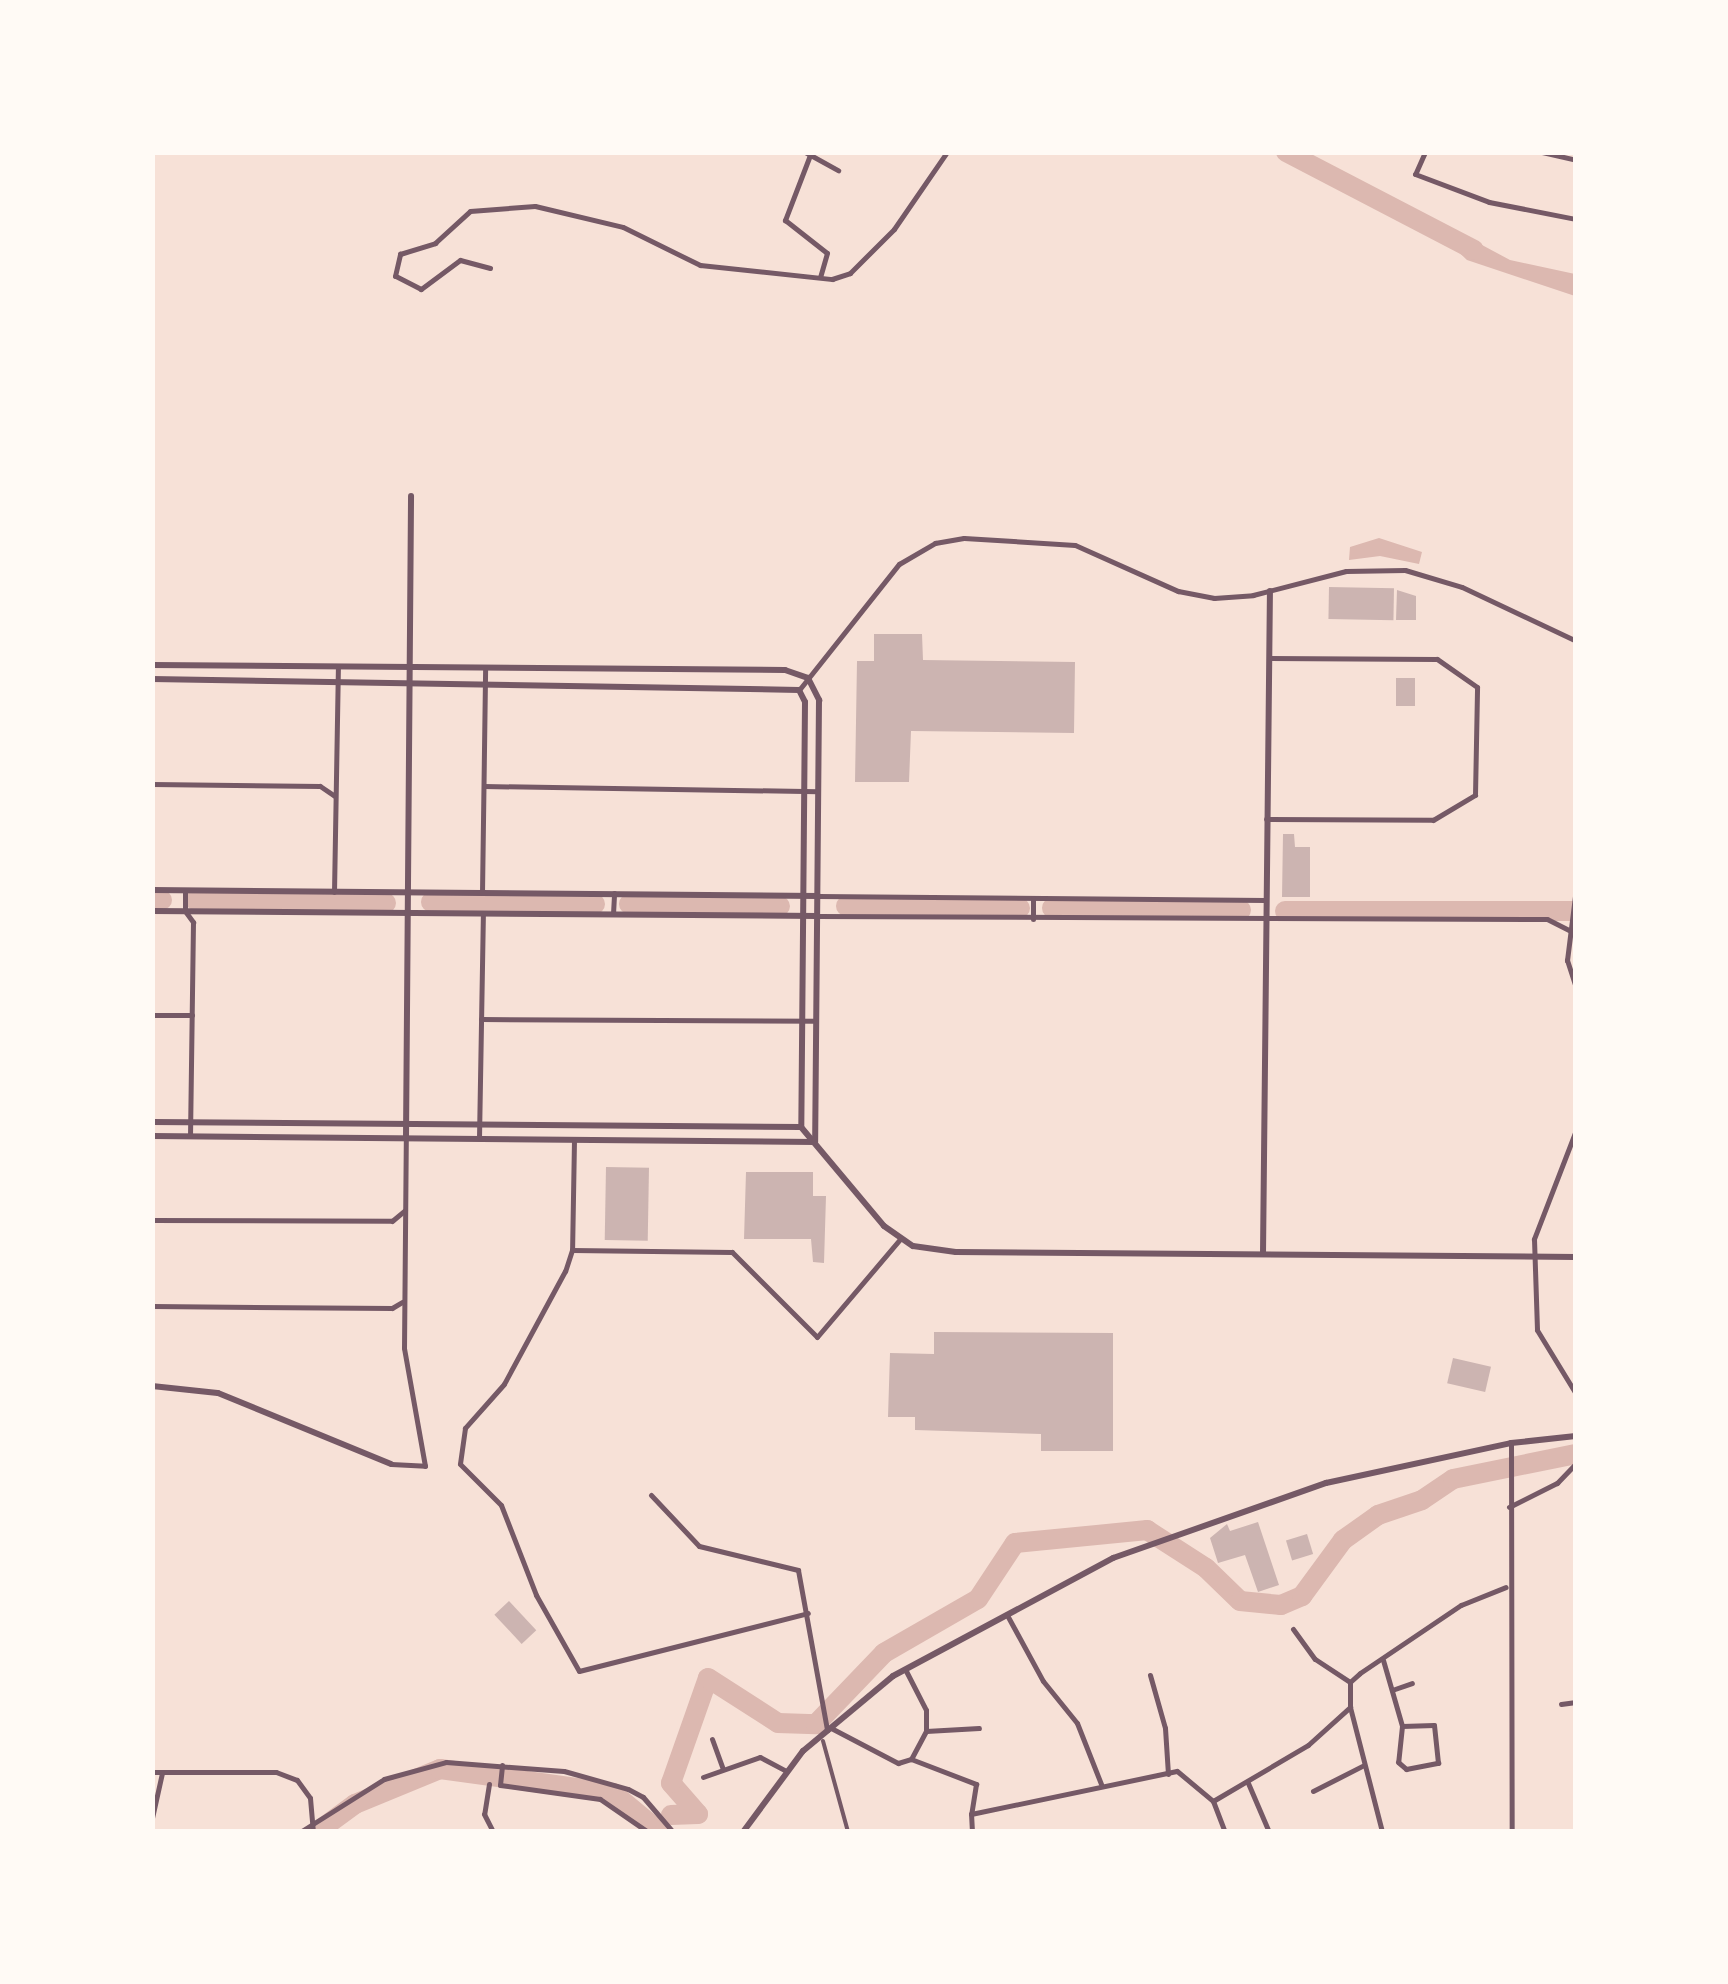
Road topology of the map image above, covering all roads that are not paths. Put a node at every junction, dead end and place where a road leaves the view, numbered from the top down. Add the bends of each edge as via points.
1 (947, 152) edge
2 (1425, 152) edge
3 (1542, 152) edge
4 (807, 154) edge
5 (1576, 160) edge
6 (838, 170) dead end
7 (1576, 220) edge
8 (490, 268) dead end
9 (820, 278) junction
10 (411, 496) dead end
11 (1270, 591) junction
12 (1575, 641) edge
13 (1269, 658) junction
14 (152, 665) edge
15 (338, 667) junction
16 (409, 667) junction
17 (485, 668) junction
18 (808, 678) junction
19 (152, 679) edge
20 (338, 680) junction
21 (409, 681) junction
22 (485, 681) junction
23 (799, 690) junction
24 (1576, 716) edge
25 (152, 784) edge
26 (484, 786) junction
27 (804, 790) junction
28 (818, 791) junction
29 (335, 796) junction
30 (1576, 800) edge
31 (1576, 819) edge
32 (1266, 820) junction
33 (1576, 888) edge
34 (152, 890) edge
35 (185, 890) junction
36 (334, 892) junction
37 (408, 892) junction
38 (482, 893) junction
39 (614, 893) junction
40 (802, 895) junction
41 (818, 896) junction
42 (1034, 898) junction
43 (1265, 900) junction
44 (152, 911) edge
45 (185, 911) junction
46 (408, 913) junction
47 (483, 913) junction
48 (613, 914) junction
49 (802, 916) junction
50 (817, 916) junction
51 (1033, 919) junction
52 (1264, 919) junction
53 (1569, 930) junction
54 (1567, 960) junction
55 (1576, 963) edge
56 (1576, 988) edge
57 (152, 1015) edge
58 (192, 1015) junction
59 (481, 1020) junction
60 (802, 1021) junction
61 (816, 1021) junction
62 (152, 1122) edge
63 (190, 1122) junction
64 (406, 1124) junction
65 (480, 1124) junction
66 (801, 1127) junction
67 (1576, 1130) edge
68 (152, 1136) edge
69 (190, 1136) junction
70 (406, 1138) junction
71 (479, 1138) junction
72 (574, 1140) junction
73 (815, 1142) junction
74 (405, 1210) junction
75 (152, 1220) edge
76 (900, 1239) junction
77 (572, 1250) junction
78 (1263, 1254) junction
79 (1534, 1257) junction
80 (1576, 1258) edge
81 (404, 1300) junction
82 (152, 1306) edge
83 (152, 1386) edge
84 (1576, 1394) edge
85 (1576, 1436) edge
86 (1511, 1443) junction
87 (1576, 1463) edge
88 (390, 1464) joint
89 (651, 1494) dead end
90 (1509, 1506) junction
91 (1506, 1586) junction
92 (808, 1613) junction
93 (1006, 1615) junction
94 (1293, 1629) dead end
95 (1383, 1660) junction
96 (905, 1669) junction
97 (1150, 1675) dead end
98 (1350, 1682) junction
99 (1412, 1683) dead end
100 (1392, 1690) junction
101 (1576, 1702) edge
102 (1562, 1704) dead end
103 (1350, 1708) junction
104 (1402, 1726) junction
105 (979, 1728) dead end
106 (828, 1730) junction
107 (926, 1731) junction
108 (712, 1739) dead end
109 (823, 1741) dead end
110 (911, 1759) junction
111 (1364, 1765) junction
112 (502, 1766) junction
113 (724, 1770) junction
114 (152, 1772) edge
115 (786, 1772) junction
116 (162, 1773) junction
117 (1168, 1774) junction
118 (703, 1776) dead end
119 (500, 1783) junction
120 (1248, 1783) junction
121 (1101, 1784) junction
122 (1313, 1791) dead end
123 (1213, 1800) junction
124 (971, 1814) junction
125 (152, 1818) edge
126 (313, 1828) edge
127 (300, 1832) edge
128 (493, 1832) edge
129 (648, 1832) edge
130 (673, 1832) edge
131 (742, 1832) edge
132 (848, 1832) edge
133 (972, 1832) edge
134 (1225, 1832) edge
135 (1269, 1832) edge
136 (1382, 1832) edge
137 (1512, 1832) edge

1 - 9 street via 924,193 871,254 850,273
2 - 7 street via 1413,177
3 - 5 street
4 - 6 street
4 - 9 street via 785,220 827,253
8 - 9 street via 460,260 420,288 395,276 400,254 435,243 470,211 535,206 623,226 700,265
10 - 16 street
11 - 12 street via 1346,571 1404,570 1462,588
11 - 13 street
11 - 18 street via 1195,595 1074,545 950,540 899,564
12 - 24 street
13 - 32 street
13 - 32 street via 1437,659 1477,687 1476,795 1434,820
14 - 15 street
15 - 16 street
15 - 20 street
16 - 17 street
16 - 21 street
17 - 18 street via 785,670
17 - 22 street
18 - 23 street
18 - 28 street via 819,700
19 - 20 street
20 - 21 street
20 - 29 street
21 - 22 street
21 - 37 street
22 - 23 street
22 - 26 street
23 - 27 street via 805,702
25 - 29 street via 320,786
26 - 27 street
26 - 38 street
27 - 28 street
27 - 40 street
28 - 41 street
29 - 36 street
30 - 31 street
32 - 43 street
33 - 53 street
34 - 35 street
35 - 36 street
35 - 45 street
36 - 37 street
37 - 38 street
37 - 46 street
38 - 39 street
39 - 40 street
39 - 48 street
40 - 41 street
40 - 49 street
41 - 42 street
41 - 50 street
42 - 43 street
42 - 51 street
43 - 52 street
44 - 45 street
45 - 46 street
45 - 58 street via 193,922
46 - 47 street
46 - 64 street
47 - 48 street
47 - 59 street
48 - 49 street
49 - 50 street
49 - 60 street
50 - 51 street
50 - 61 street
51 - 52 street
52 - 53 street via 1547,919
52 - 78 street
53 - 54 street
54 - 55 street
54 - 56 street
57 - 58 street
58 - 63 street
59 - 60 street
59 - 65 street
60 - 61 street
60 - 66 street
61 - 73 street
62 - 63 street
63 - 64 street
63 - 69 street
64 - 65 street
64 - 70 street
65 - 66 street
65 - 71 street
66 - 73 street
67 - 79 street via 1534,1239
68 - 69 street
69 - 70 street
70 - 71 street
70 - 74 street
71 - 72 street
72 - 73 street
72 - 77 street
73 - 76 street
74 - 75 street via 392,1221
74 - 81 street
76 - 77 street via 817,1338 732,1252
76 - 78 street via 956,1252
77 - 92 street via 504,1384 465,1428 458,1452 460,1464 501,1505 574,1668
78 - 79 street
79 - 80 street
79 - 84 street via 1537,1330
81 - 82 street via 392,1308
81 - 88 street via 408,1393 425,1466
83 - 88 street via 218,1393
85 - 86 street
86 - 90 street
86 - 93 street via 1326,1483 1164,1536
87 - 90 street via 1557,1482
89 - 92 street via 699,1546 798,1570
90 - 91 street
91 - 95 street via 1450,1611
91 - 137 street
92 - 106 street
93 - 96 street
93 - 121 street via 1043,1681 1077,1724
94 - 98 street via 1315,1659
95 - 98 street
95 - 100 street
96 - 106 street
96 - 107 street via 924,1700
97 - 117 street via 1165,1728
98 - 103 street
99 - 100 street
100 - 104 street
101 - 102 street
103 - 111 street
103 - 120 street
104 - 104 street via 1434,1725 1438,1763 1406,1769 1398,1762
105 - 107 street
106 - 110 street via 898,1763
106 - 115 street
107 - 110 street
108 - 113 street
109 - 132 street
110 - 124 street via 976,1784
111 - 122 street
111 - 136 street
112 - 119 street
112 - 126 street via 446,1762 404,1770
112 - 130 street via 564,1772 628,1790 643,1797
113 - 115 street via 760,1757
113 - 118 street
114 - 116 street
115 - 131 street
116 - 125 street
116 - 126 street via 276,1772 306,1789
117 - 121 street
117 - 123 street via 1176,1771
119 - 128 street via 486,1784 484,1814
119 - 129 street via 600,1798
120 - 123 street
120 - 135 street
121 - 124 street via 1016,1809
123 - 134 street
124 - 133 street
126 - 127 street

